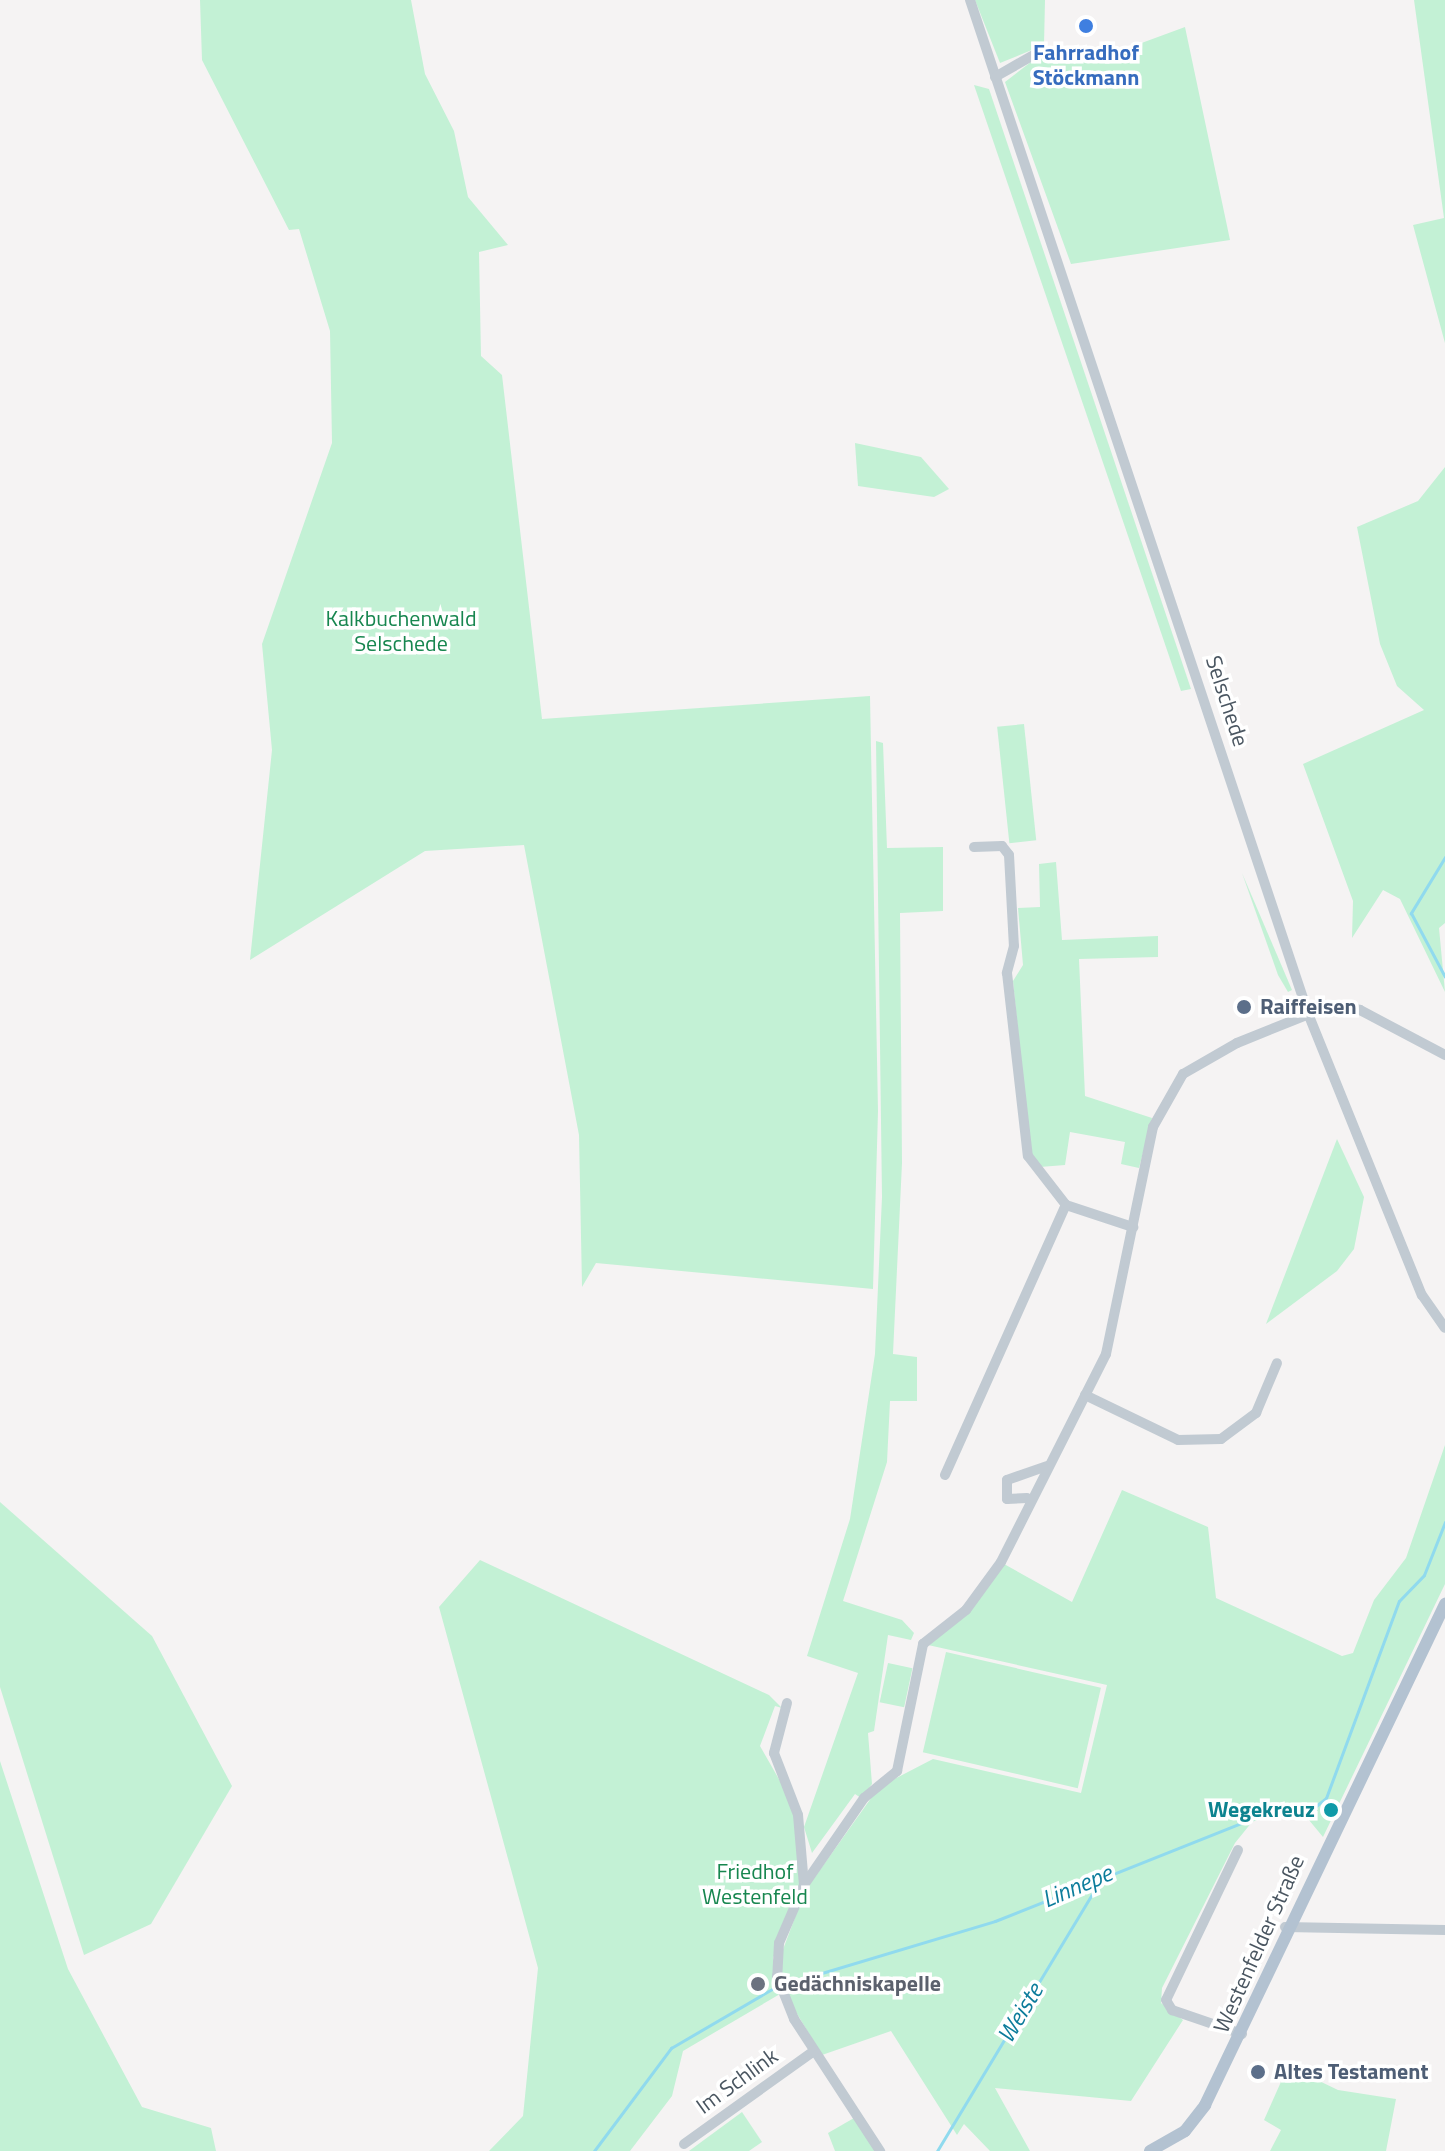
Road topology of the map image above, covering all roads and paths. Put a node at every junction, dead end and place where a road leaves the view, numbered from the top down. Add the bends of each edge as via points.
1 (970, 0) edge
2 (1044, 49) dead end
3 (995, 77) junction
4 (974, 847) dead end
5 (1309, 1016) junction
6 (1445, 1055) edge
7 (1066, 1205) junction
8 (1133, 1227) junction
9 (1445, 1328) edge
10 (1277, 1363) dead end
11 (1085, 1395) junction
12 (1047, 1466) junction
13 (945, 1475) dead end
14 (1027, 1498) junction
15 (1445, 1604) edge
16 (787, 1703) dead end
17 (1238, 1850) dead end
18 (804, 1885) junction
19 (1285, 1927) junction
20 (1445, 1930) edge
21 (1242, 2034) junction
22 (814, 2051) junction
23 (684, 2144) dead end
24 (880, 2151) edge
25 (1150, 2151) edge

1 - 3 street, Selschede
2 - 3 street
3 - 5 street, Selschede
4 - 7 street via 1002,846 1009,855 1014,946 1007,973 1020,1127 1028,1156
5 - 6 street via 1329,1006 1360,1010
5 - 8 street via 1237,1043 1183,1074 1153,1127
5 - 9 street, Selschede via 1422,1295
7 - 8 street
7 - 13 street
8 - 11 street via 1119,1316
10 - 11 street via 1256,1413 1221,1439 1178,1440
11 - 12 street
12 - 14 street
12 - 14 street via 1007,1480 1007,1499
14 - 18 street via 1001,1562 966,1610 923,1644 897,1771 864,1798
15 - 19 main road, Westenfelder Straße
16 - 18 street, Im Schlink via 774,1753 798,1815
17 - 21 street via 1166,2000 1172,2010
18 - 22 street, Im Schlink via 779,1943 777,1976
19 - 20 street
19 - 21 main road, Westenfelder Straße
21 - 25 main road, Westenfelder Straße via 1185,2131
22 - 23 street, Im Schlink
22 - 24 street, Im Schlink

